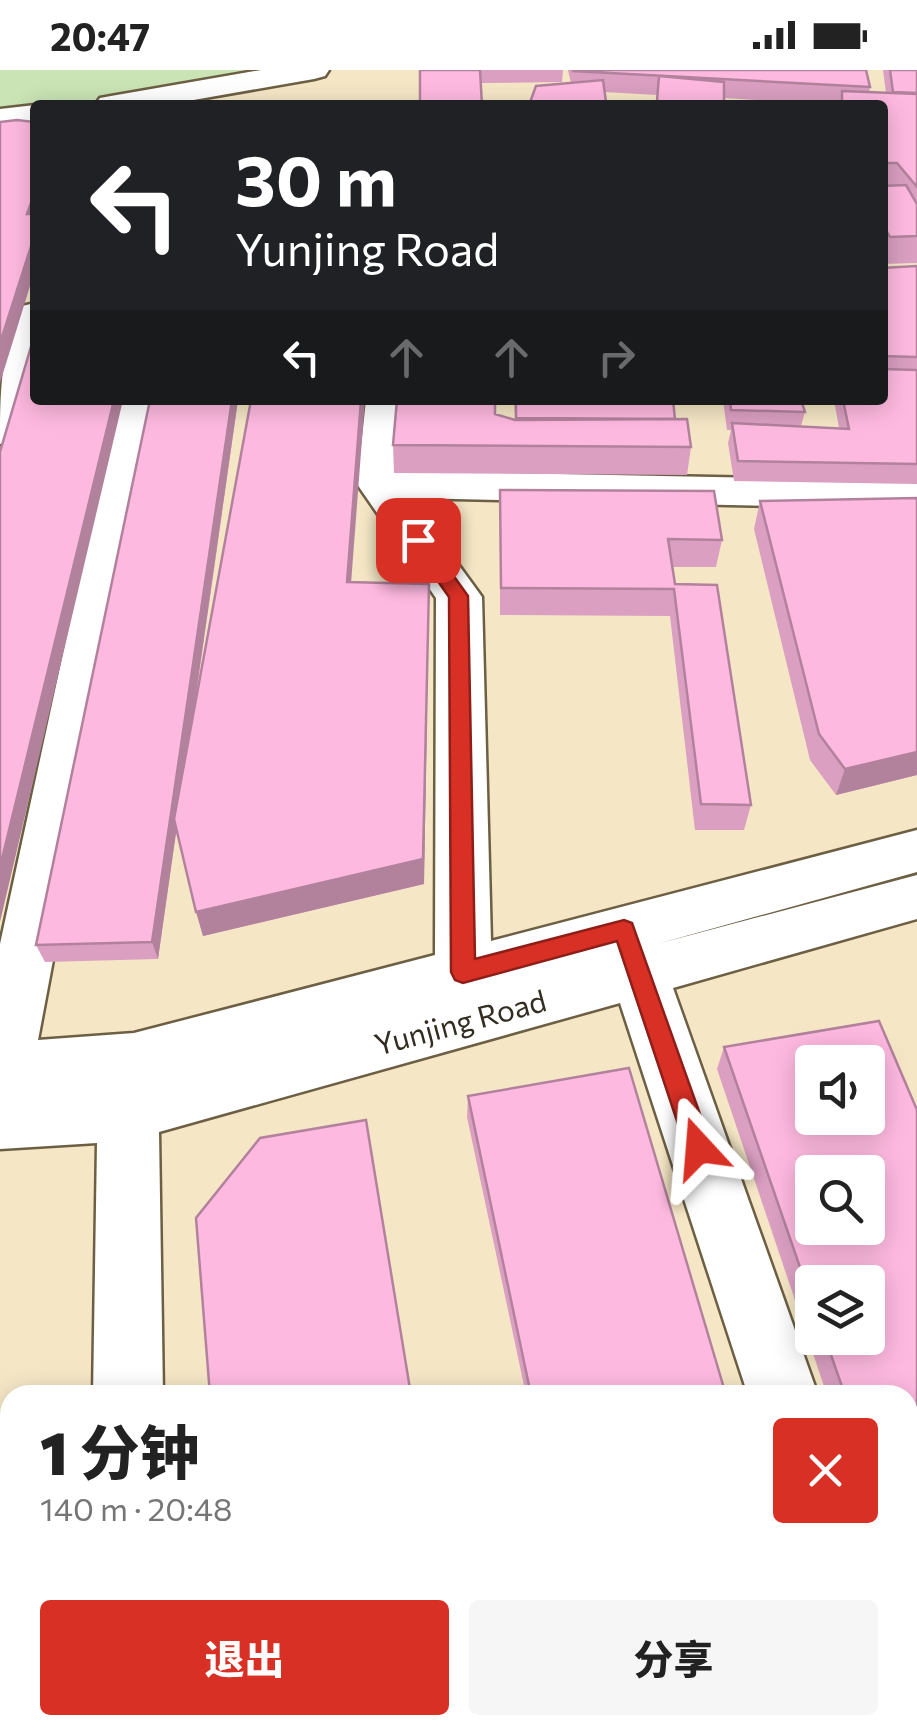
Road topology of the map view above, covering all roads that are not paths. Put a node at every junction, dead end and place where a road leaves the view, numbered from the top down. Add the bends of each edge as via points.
1 (314, 70) edge
2 (140, 100) edge
3 (30, 115) edge
4 (0, 118) edge
5 (30, 331) edge
6 (137, 405) edge
7 (386, 405) edge
8 (0, 432) edge
9 (378, 484) junction
10 (917, 495) edge
11 (917, 851) edge
12 (917, 897) edge
13 (631, 951) junction
14 (463, 972) junction
15 (1, 1086) edge
16 (131, 1087) junction
17 (128, 1385) edge
18 (780, 1385) edge

1 - 2 street
3 - 4 street
5 - 8 street
6 - 15 street
7 - 9 street
9 - 10 street
9 - 14 street via 458,596
11 - 13 street, Yunjing Road
12 - 13 street, Yunjing Road
13 - 14 street, Yunjing Road
13 - 16 street, Yunjing Road
13 - 18 street
14 - 16 street, Yunjing Road
15 - 16 street, Yunjing Road
16 - 17 street

